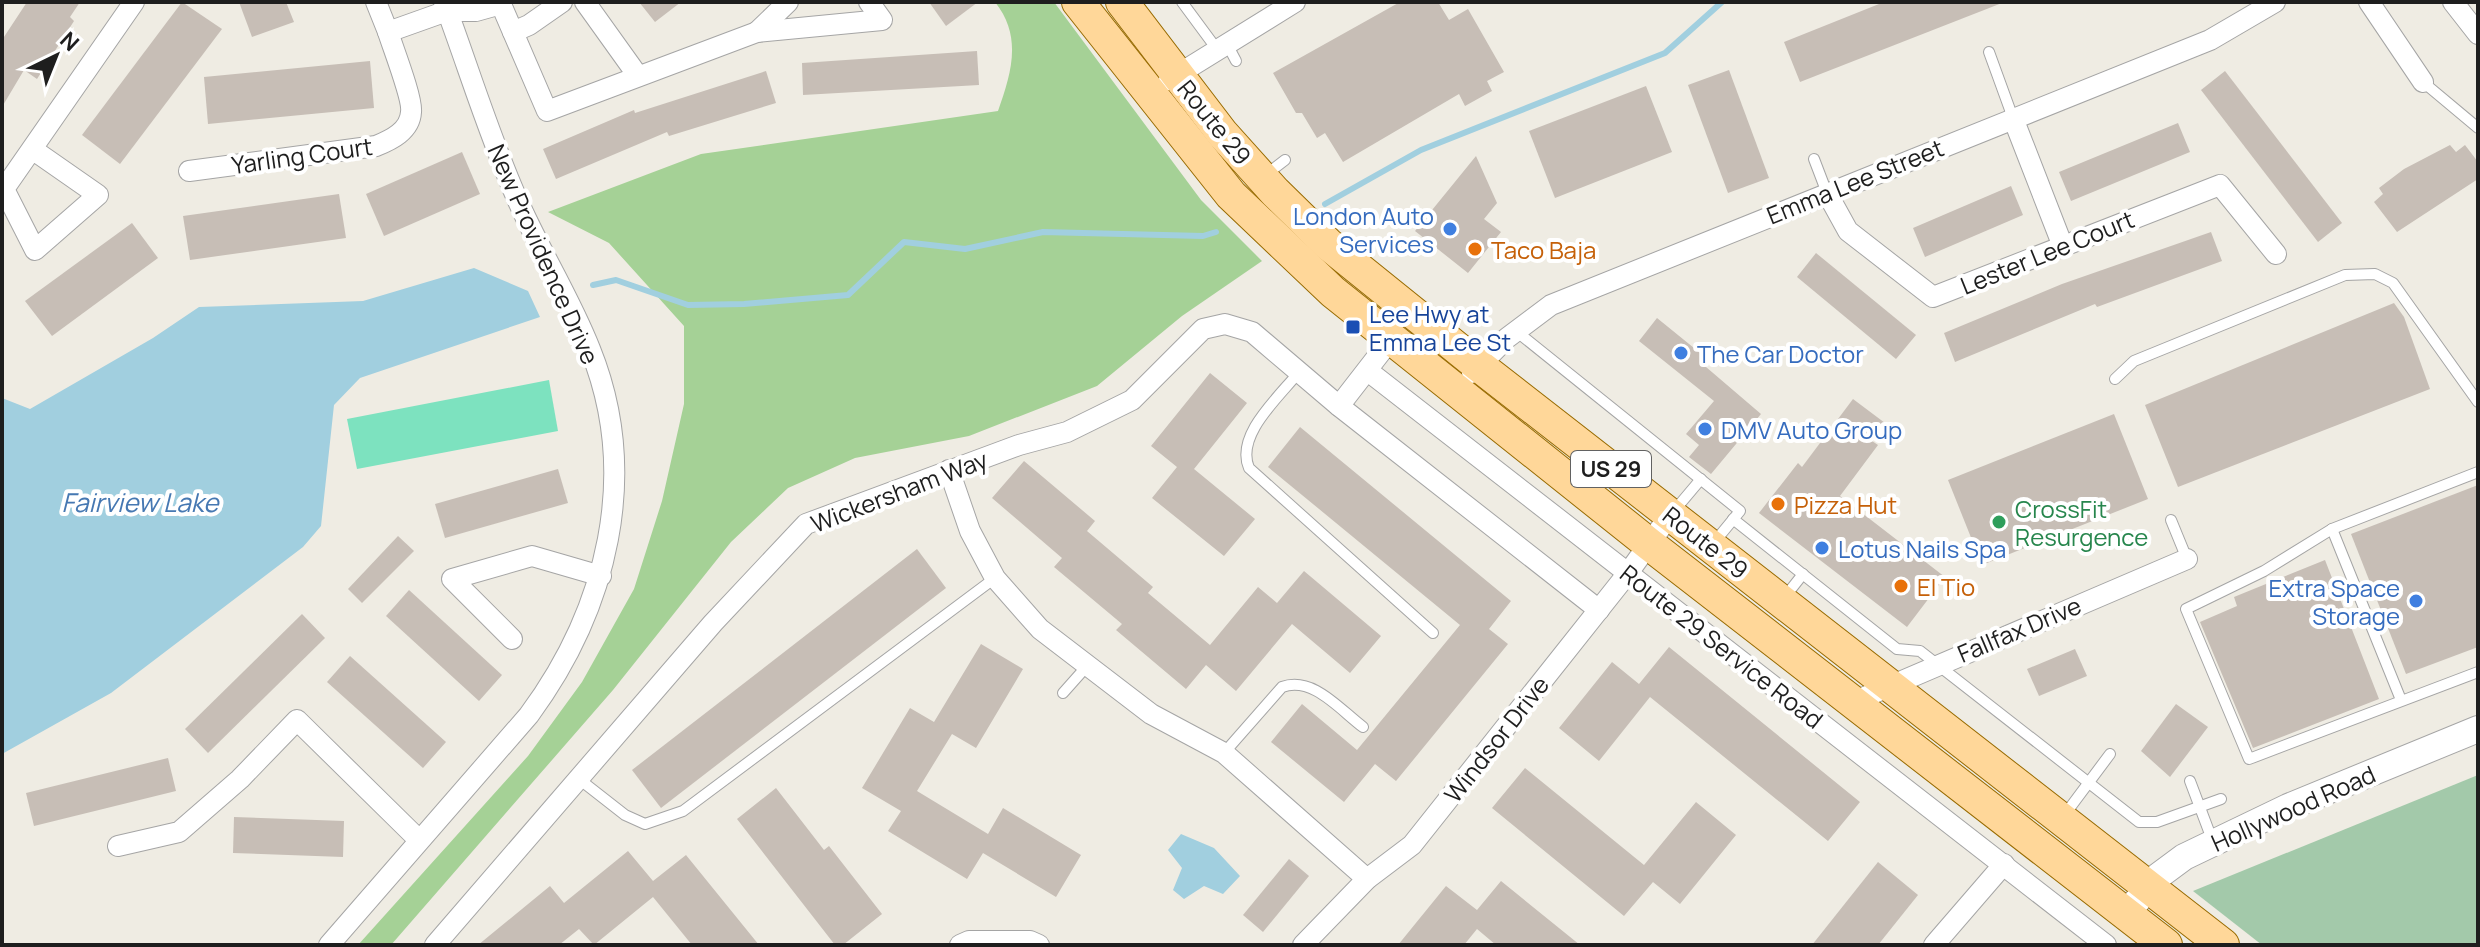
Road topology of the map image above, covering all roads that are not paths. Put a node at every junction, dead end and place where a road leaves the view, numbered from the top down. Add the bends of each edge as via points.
1 (134, 2) edge
2 (376, 2) edge
3 (562, 2) edge
4 (585, 2) edge
5 (788, 2) edge
6 (869, 2) edge
7 (1078, 2) edge
8 (1122, 2) edge
9 (1182, 2) edge
10 (1295, 2) edge
11 (2275, 2) edge
12 (2369, 2) edge
13 (2453, 2) edge
14 (500, 3) edge
15 (449, 5) edge
16 (1273, 8) edge
17 (388, 32) junction
18 (513, 32) junction
19 (757, 32) junction
20 (2478, 34) edge
21 (1226, 51) junction
22 (1989, 52) dead end
23 (1177, 75) junction
24 (638, 76) junction
25 (2423, 82) joint
26 (1148, 94) junction
27 (2013, 118) junction
28 (2478, 128) edge
29 (32, 149) junction
30 (1814, 159) dead end
31 (189, 171) dead end
32 (1827, 193) junction
33 (2062, 244) junction
34 (2276, 254) dead end
35 (1516, 331) junction
36 (1391, 339) junction
37 (1478, 365) junction
38 (1368, 371) junction
39 (1299, 372) junction
40 (2115, 379) dead end
41 (1457, 392) junction
42 (2478, 402) edge
43 (1339, 406) junction
44 (949, 470) junction
45 (2478, 472) edge
46 (1701, 479) junction
47 (1670, 515) junction
48 (1733, 519) junction
49 (2171, 520) dead end
50 (2332, 529) junction
51 (1649, 544) junction
52 (1711, 546) junction
53 (2187, 559) joint
54 (1628, 573) junction
55 (1803, 574) junction
56 (601, 576) junction
57 (995, 578) junction
58 (1781, 601) junction
59 (1599, 610) junction
60 (1433, 633) dead end
61 (512, 639) dead end
62 (1936, 665) junction
63 (1087, 666) junction
64 (2478, 672) edge
65 (1890, 685) junction
66 (1063, 693) dead end
67 (2401, 700) junction
68 (1853, 702) junction
69 (1363, 727) dead end
70 (2478, 729) edge
71 (1224, 753) junction
72 (2110, 754) dead end
73 (579, 779) junction
74 (2190, 781) dead end
75 (2087, 785) junction
76 (2221, 799) dead end
77 (2200, 806) junction
78 (2062, 819) junction
79 (418, 839) junction
80 (2213, 842) junction
81 (118, 846) dead end
82 (2004, 864) junction
83 (1367, 879) junction
84 (2149, 887) junction
85 (2126, 914) junction
86 (2103, 942) edge
87 (329, 945) edge
88 (435, 945) edge
89 (960, 945) edge
90 (1039, 945) edge
91 (1303, 945) edge
92 (1934, 945) edge
93 (2166, 945) edge
94 (2223, 945) edge

1 - 29 street
2 - 17 street, Yarling Court
3 - 18 street
4 - 24 street
5 - 19 street
6 - 19 street via 882,20
7 - 26 main road, Route 29 / US 29
8 - 23 main road, Route 29 / US 29
9 - 21 lane
10 - 16 street
11 - 27 street, Emma Lee Street via 2210,40
12 - 25 street
13 - 20 street
14 - 15 street via 476,11
14 - 18 street
15 - 17 street
15 - 56 street, New Providence Drive via 506,175 576,317 604,393 614,471 612,522
16 - 21 street
17 - 31 street, Yarling Court via 412,112 405,129 392,140
18 - 24 street via 547,111
19 - 24 street
21 - 23 street
22 - 27 lane
23 - 26 street
23 - 37 main road, Route 29 / US 29 via 1274,169 1328,244
25 - 28 lane
26 - 36 main road, Route 29 / US 29 via 1253,218
27 - 32 street, Emma Lee Street
27 - 33 street
29 - 29 street via 4,189 35,250 98,195
30 - 32 lane
32 - 33 street, Lester Lee Court via 1848,231 1933,297
32 - 35 street, Emma Lee Street via 1551,305
33 - 34 street, Lester Lee Court via 2220,185
35 - 37 street, Emma Lee Street
35 - 46 lane
36 - 38 street
36 - 41 main road, Route 29 / US 29
37 - 41 street, Emma Lee Street
37 - 47 main road, Route 29 / US 29
38 - 43 street
38 - 54 street, Route 29 Service Road
39 - 43 street, Wickersham Way
39 - 44 street, Wickersham Way via 1252,332 1225,324 1203,329 1132,400 1067,432
39 - 60 lane via 1246,441 1249,468
40 - 42 lane via 2134,361 2345,275 2375,274 2393,283
41 - 51 main road, Route 29 / US 29
43 - 59 street, Wickersham Way
44 - 57 street via 970,531
44 - 73 street, Wickersham Way via 806,524
45 - 50 lane
46 - 47 lane
46 - 48 lane via 1740,511
47 - 51 street, Windsor Drive
47 - 52 main road, Route 29 / US 29
48 - 52 lane
48 - 55 lane
49 - 53 lane
50 - 67 lane
50 - 67 lane via 2264,571 2186,609 2249,759
51 - 54 street, Windsor Drive
51 - 68 main road, Route 29 / US 29
52 - 58 main road, Route 29 / US 29
53 - 62 street, Fallfax Drive
54 - 59 street, Windsor Drive
54 - 82 street, Route 29 Service Road
55 - 58 lane
55 - 62 lane via 1897,649 1920,651
56 - 61 street via 532,556 452,579
56 - 79 street, New Providence Drive via 575,645 554,681
57 - 63 street via 1040,629
57 - 73 lane via 683,811 645,824
58 - 65 main road, Route 29 / US 29
59 - 83 street, Windsor Drive via 1412,845
62 - 65 street, Fallfax Drive
62 - 75 lane
63 - 66 lane
63 - 71 street via 1151,714
64 - 67 lane
65 - 68 street, Fallfax Drive
65 - 78 main road, Route 29 / US 29
68 - 85 main road, Route 29 / US 29
69 - 71 lane via 1310,686 1296,682 1282,687
70 - 80 street, Hollywood Road
71 - 83 street
72 - 75 lane
73 - 88 street, Wickersham Way
74 - 77 lane
75 - 77 lane via 2139,822 2157,822
75 - 78 lane
76 - 77 lane
77 - 80 lane
78 - 84 main road, Route 29 / US 29
79 - 81 street via 297,720 179,832
79 - 87 street, New Providence Drive
80 - 84 street, Hollywood Road via 2184,857
82 - 86 street, Route 29 Service Road
82 - 92 street
83 - 91 street, Windsor Drive
84 - 85 street, Hollywood Road
84 - 94 main road, Route 29 / US 29
85 - 86 street
85 - 93 main road, Route 29 / US 29
89 - 90 street

